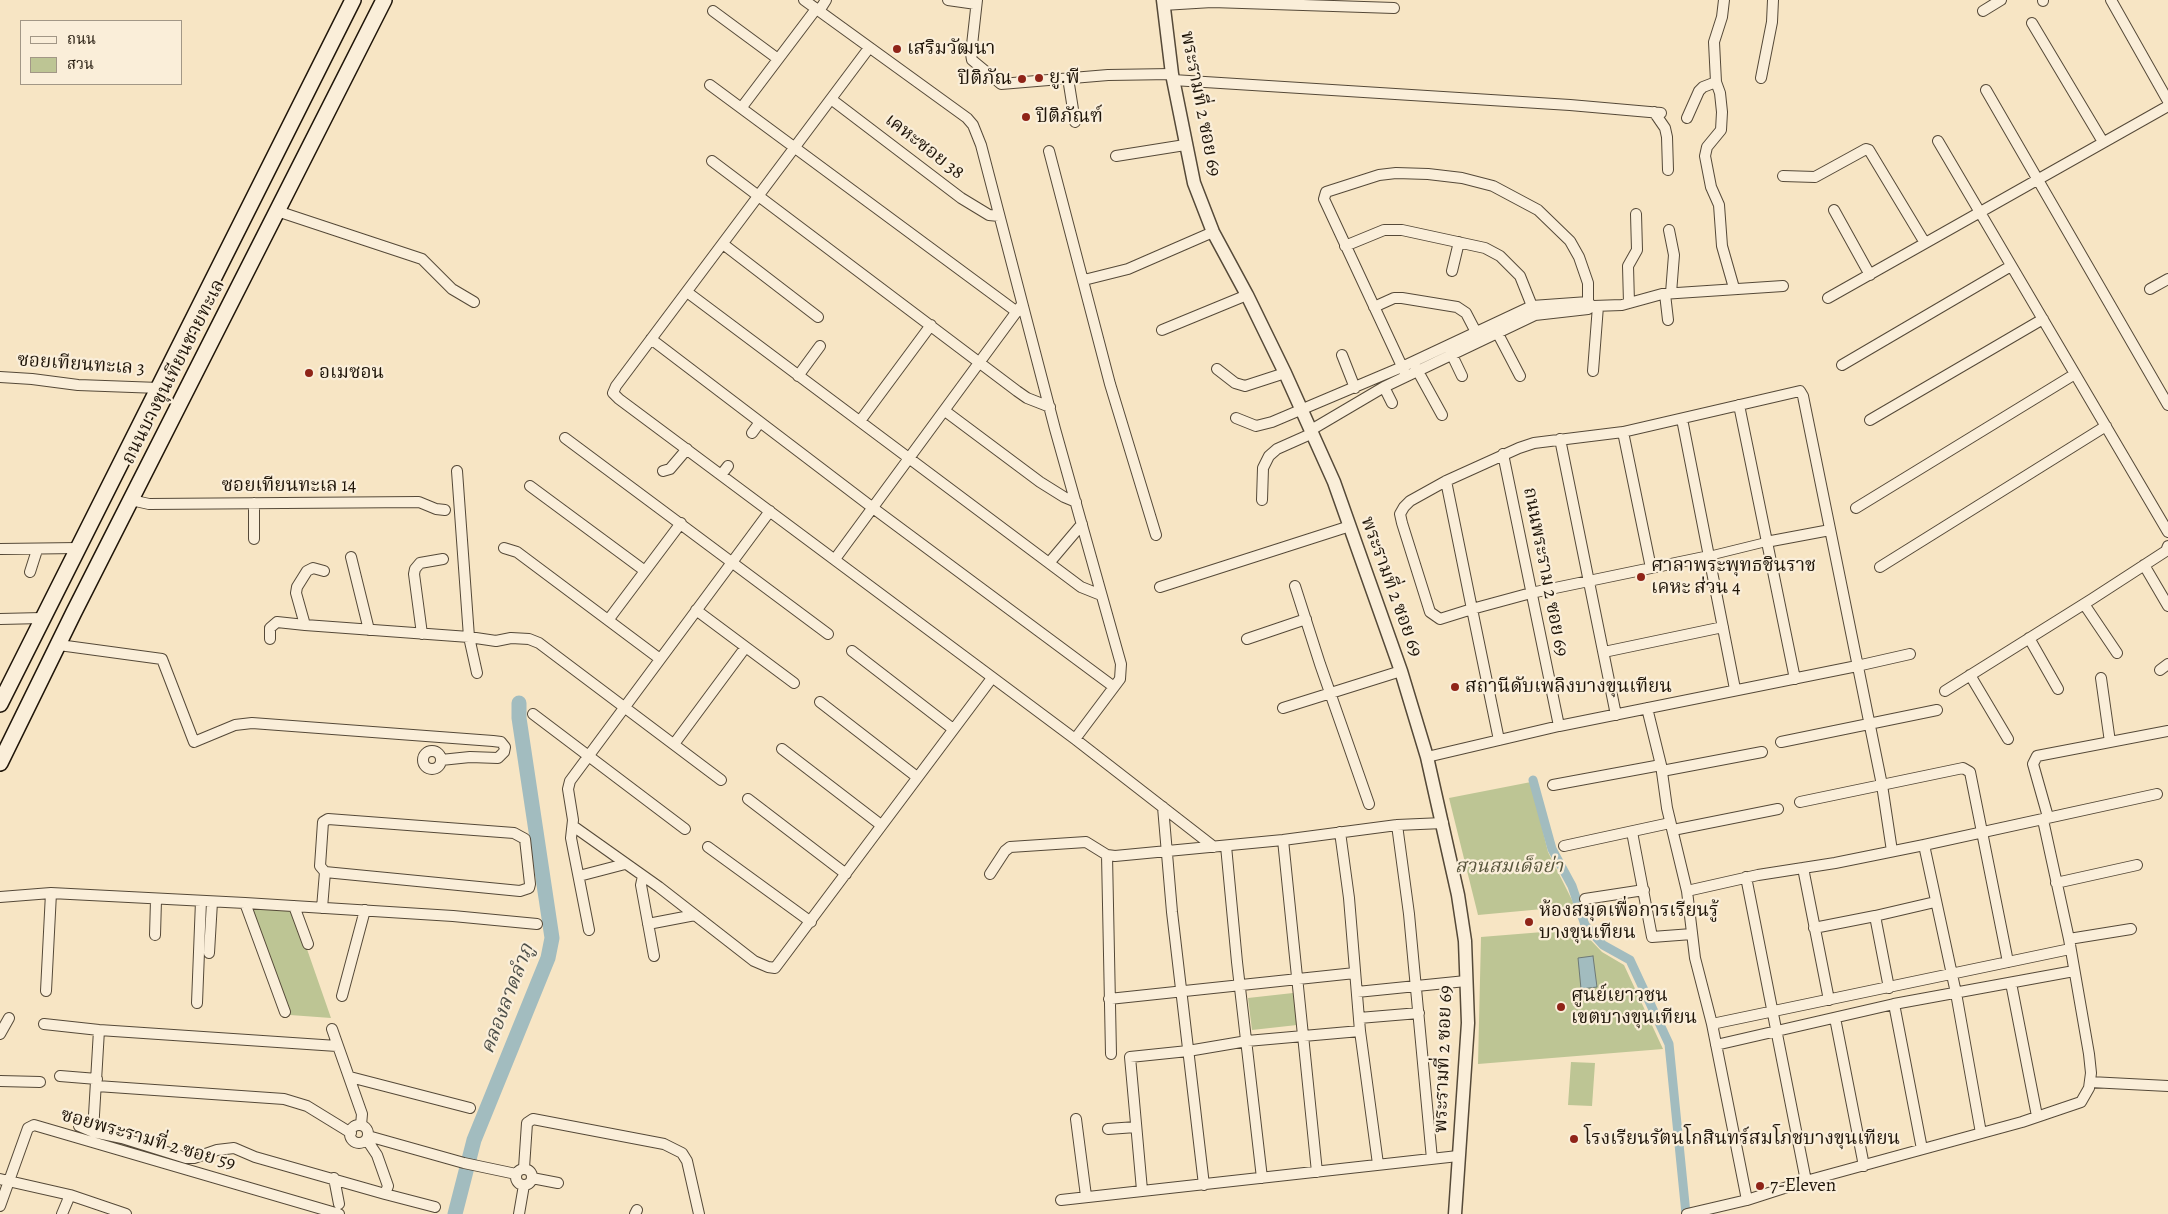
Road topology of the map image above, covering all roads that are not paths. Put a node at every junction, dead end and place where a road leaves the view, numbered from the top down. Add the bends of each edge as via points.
1 (353, 0) edge
2 (384, 0) edge
3 (804, 0) edge
4 (826, 0) edge
5 (948, 0) edge
6 (1724, 0) edge
7 (1773, 0) edge
8 (2001, 0) edge
9 (2111, 0) edge
10 (977, 2) edge
11 (1163, 2) edge
12 (1394, 8) dead end
13 (817, 10) junction
14 (1983, 10) dead end
15 (713, 11) dead end
16 (2032, 23) dead end
17 (869, 48) junction
18 (778, 59) junction
19 (1173, 77) junction
20 (1068, 78) junction
21 (1761, 78) dead end
22 (1716, 82) junction
23 (710, 85) dead end
24 (1986, 90) dead end
25 (831, 99) junction
26 (2168, 101) edge
27 (2168, 106) edge
28 (742, 108) junction
29 (1687, 118) dead end
30 (1075, 122) dead end
31 (1938, 141) dead end
32 (2103, 142) junction
33 (1185, 145) junction
34 (795, 146) junction
35 (1049, 151) dead end
36 (1116, 156) dead end
37 (712, 161) dead end
38 (1668, 170) dead end
39 (1784, 176) dead end
40 (2037, 180) junction
41 (758, 197) junction
42 (1834, 210) dead end
43 (276, 212) junction
44 (1981, 212) junction
45 (1636, 214) dead end
46 (999, 216) junction
47 (1669, 230) dead end
48 (1213, 232) junction
49 (1459, 242) junction
50 (1925, 243) junction
51 (723, 244) junction
52 (1344, 246) junction
53 (2011, 266) junction
54 (1452, 271) dead end
55 (1870, 274) junction
56 (2168, 279) edge
57 (1084, 280) junction
58 (1783, 286) dead end
59 (1734, 288) junction
60 (2150, 289) dead end
61 (687, 292) junction
62 (1668, 294) junction
63 (1247, 295) junction
64 (1828, 298) dead end
65 (474, 302) dead end
66 (1024, 302) junction
67 (1629, 303) junction
68 (1592, 306) junction
69 (1374, 307) junction
70 (1534, 310) junction
71 (1017, 312) junction
72 (818, 316) dead end
73 (2043, 319) junction
74 (1668, 320) dead end
75 (931, 325) junction
76 (1162, 330) dead end
77 (1497, 332) junction
78 (1478, 336) junction
79 (651, 339) junction
80 (820, 346) dead end
81 (1451, 353) junction
82 (1342, 355) dead end
83 (980, 363) junction
84 (1842, 365) dead end
85 (1415, 366) junction
86 (1217, 369) dead end
87 (1404, 371) junction
88 (1593, 371) dead end
89 (1285, 373) junction
90 (2076, 374) junction
91 (798, 376) junction
92 (1462, 376) dead end
93 (1520, 376) dead end
94 (0, 377) edge
95 (1384, 387) junction
96 (159, 388) junction
97 (1355, 388) junction
98 (1392, 403) dead end
99 (1739, 405) junction
100 (2168, 405) edge
101 (1050, 407) junction
102 (1302, 410) junction
103 (945, 411) junction
104 (1442, 415) dead end
105 (1236, 418) dead end
106 (1682, 419) junction
107 (1870, 420) dead end
108 (860, 421) junction
109 (760, 422) junction
110 (2106, 426) junction
111 (1312, 431) junction
112 (1623, 432) junction
113 (752, 433) dead end
114 (565, 438) dead end
115 (1560, 439) junction
116 (687, 449) junction
117 (1503, 454) junction
118 (909, 459) junction
119 (728, 466) dead end
120 (663, 470) dead end
121 (457, 471) dead end
122 (721, 475) junction
123 (1446, 481) junction
124 (530, 486) dead end
125 (131, 500) junction
126 (1262, 500) dead end
127 (1076, 502) junction
128 (254, 503) junction
129 (873, 508) junction
130 (1856, 508) dead end
131 (445, 510) dead end
132 (770, 511) junction
133 (681, 523) junction
134 (1082, 524) junction
135 (1350, 526) junction
136 (1830, 530) junction
137 (2168, 532) edge
138 (1156, 535) dead end
139 (254, 539) dead end
140 (1766, 542) junction
141 (2168, 546) edge
142 (78, 548) junction
143 (504, 548) dead end
144 (0, 549) edge
145 (38, 550) junction
146 (1709, 556) junction
147 (351, 558) dead end
148 (443, 559) dead end
149 (835, 560) junction
150 (733, 561) junction
151 (1049, 563) junction
152 (2144, 565) junction
153 (1880, 567) dead end
154 (1651, 568) junction
155 (324, 571) dead end
156 (645, 571) junction
157 (30, 572) dead end
158 (1590, 582) junction
159 (1296, 586) dead end
160 (1160, 587) dead end
161 (1531, 593) junction
162 (1101, 595) junction
163 (51, 600) junction
164 (2084, 604) junction
165 (2168, 606) edge
166 (1472, 609) junction
167 (696, 610) junction
168 (74, 612) junction
169 (42, 618) junction
170 (0, 619) edge
171 (609, 619) junction
172 (1306, 619) junction
173 (305, 626) junction
174 (1723, 627) junction
175 (369, 630) junction
176 (422, 634) junction
177 (828, 634) dead end
178 (468, 637) junction
179 (2029, 638) junction
180 (270, 639) dead end
181 (1247, 639) dead end
182 (29, 645) junction
183 (745, 648) junction
184 (56, 650) junction
185 (852, 651) dead end
186 (1604, 652) junction
187 (2117, 653) dead end
188 (1910, 654) dead end
189 (660, 659) junction
190 (1857, 666) junction
191 (1402, 671) junction
192 (477, 673) dead end
193 (1970, 675) junction
194 (992, 678) junction
195 (2101, 678) dead end
196 (1795, 679) junction
197 (794, 683) dead end
198 (1114, 687) junction
199 (2058, 688) dead end
200 (1735, 689) junction
201 (1945, 691) dead end
202 (1330, 693) junction
203 (820, 702) dead end
204 (0, 704) edge
205 (624, 708) junction
206 (1283, 708) dead end
207 (1647, 708) junction
208 (1937, 710) dead end
209 (533, 714) dead end
210 (1616, 715) junction
211 (1870, 725) junction
212 (1559, 726) junction
213 (953, 729) junction
214 (2168, 731) edge
215 (1075, 739) junction
216 (2008, 739) dead end
217 (1499, 740) junction
218 (1781, 742) dead end
219 (2110, 742) junction
220 (674, 744) junction
221 (782, 749) dead end
222 (1762, 752) dead end
223 (588, 756) junction
224 (1427, 756) junction
225 (441, 760) dead end
226 (0, 763) edge
227 (1662, 768) junction
228 (917, 777) junction
229 (721, 780) dead end
230 (1553, 785) dead end
231 (1882, 785) junction
232 (2157, 794) dead end
233 (748, 799) dead end
234 (1800, 802) dead end
235 (1369, 804) dead end
236 (1164, 807) junction
237 (1778, 809) dead end
238 (2045, 819) junction
239 (1443, 823) junction
240 (882, 825) junction
241 (1397, 825) junction
242 (573, 826) junction
243 (1671, 827) junction
244 (685, 829) dead end
245 (1340, 832) junction
246 (1632, 832) junction
247 (1983, 833) junction
248 (1283, 840) junction
249 (1924, 845) junction
250 (1226, 846) junction
251 (1564, 846) dead end
252 (708, 847) dead end
253 (1214, 847) junction
254 (1892, 851) junction
255 (1166, 852) junction
256 (1107, 855) junction
257 (626, 864) junction
258 (2137, 864) dead end
259 (1803, 868) junction
260 (325, 872) junction
261 (846, 874) junction
262 (990, 874) dead end
263 (579, 876) junction
264 (643, 876) junction
265 (1746, 877) junction
266 (2056, 883) junction
267 (1644, 890) junction
268 (1687, 891) junction
269 (51, 893) junction
270 (0, 897) edge
271 (1585, 899) dead end
272 (156, 900) junction
273 (201, 902) junction
274 (212, 902) junction
275 (245, 902) junction
276 (1935, 902) junction
277 (294, 906) junction
278 (322, 908) junction
279 (365, 910) junction
280 (695, 915) junction
281 (1875, 916) junction
282 (811, 922) junction
283 (537, 924) dead end
284 (648, 924) junction
285 (1814, 928) junction
286 (2131, 929) dead end
287 (589, 930) dead end
288 (1692, 934) junction
289 (156, 935) dead end
290 (308, 944) dead end
291 (2070, 944) junction
292 (209, 953) dead end
293 (654, 956) dead end
294 (2008, 962) junction
295 (2074, 971) junction
296 (1355, 973) junction
297 (1952, 974) junction
298 (1297, 980) junction
299 (1466, 981) junction
300 (2011, 983) junction
301 (1240, 986) junction
302 (1416, 986) junction
303 (1889, 988) junction
304 (46, 991) dead end
305 (1180, 991) junction
306 (1357, 992) junction
307 (1956, 993) junction
308 (342, 996) dead end
309 (1109, 999) junction
310 (1829, 1000) junction
311 (197, 1003) dead end
312 (1894, 1004) junction
313 (1772, 1010) junction
314 (285, 1012) dead end
315 (1419, 1013) junction
316 (9, 1018) dead end
317 (1359, 1018) junction
318 (1835, 1018) junction
319 (44, 1024) dead end
320 (1712, 1024) junction
321 (332, 1029) dead end
322 (99, 1030) junction
323 (1360, 1031) junction
324 (1776, 1032) junction
325 (0, 1034) edge
326 (1302, 1036) junction
327 (1247, 1041) junction
328 (337, 1046) junction
329 (1716, 1046) junction
330 (1188, 1051) junction
331 (1110, 1054) dead end
332 (60, 1076) dead end
333 (350, 1077) junction
334 (0, 1081) edge
335 (40, 1082) dead end
336 (97, 1082) junction
337 (2090, 1082) junction
338 (2168, 1086) edge
339 (470, 1108) dead end
340 (2037, 1116) junction
341 (1076, 1119) dead end
342 (361, 1125) junction
343 (79, 1126) dead end
344 (1136, 1127) junction
345 (1108, 1129) dead end
346 (93, 1132) junction
347 (1982, 1132) junction
348 (351, 1133) junction
349 (368, 1138) junction
350 (1922, 1149) junction
351 (1458, 1156) junction
352 (1432, 1158) junction
353 (1378, 1164) junction
354 (1864, 1166) junction
355 (520, 1171) junction
356 (1318, 1172) junction
357 (334, 1178) junction
358 (1262, 1178) junction
359 (5, 1180) edge
360 (528, 1182) junction
361 (558, 1182) dead end
362 (1806, 1182) junction
363 (1204, 1185) junction
364 (1142, 1190) junction
365 (385, 1194) junction
366 (70, 1195) junction
367 (1086, 1196) junction
368 (1061, 1200) dead end
369 (1747, 1200) junction
370 (0, 1206) edge
371 (435, 1207) dead end
372 (339, 1209) edge
373 (1690, 1213) edge
374 (62, 1214) edge
375 (126, 1214) edge
376 (519, 1214) edge
377 (699, 1214) edge
378 (1455, 1214) edge

1 - 96 main road, ถนนบางขุนเทียนชายทะเล
2 - 43 main road, ถนนบางขุนเทียนชายทะเล
3 - 13 street
4 - 13 street
5 - 10 street
6 - 22 street via 1714,42
7 - 21 street
8 - 14 street
9 - 26 street
10 - 20 street via 972,60 994,80 1005,85
11 - 12 street
11 - 19 street, พระรามที่ 2 ซอย 69
13 - 17 street
13 - 18 street
15 - 18 street
16 - 32 street
17 - 25 street
17 - 46 street via 973,125
18 - 28 street
19 - 20 street via 1108,75
19 - 33 street, พระรามที่ 2 ซอย 69
19 - 38 street via 1657,112 1667,137
20 - 30 street
22 - 29 street via 1703,87
22 - 59 street via 1722,112 1721,130 1707,146 1705,156 1711,187 1719,205 1722,246
23 - 28 street
24 - 40 street
25 - 34 street
25 - 46 street, เคหะซอย 38 via 961,198 989,215
27 - 32 street
28 - 34 street
31 - 44 street
32 - 40 street
33 - 36 street
33 - 48 street, พระรามที่ 2 ซอย 69 via 1194,183
34 - 41 street
34 - 71 street
35 - 57 street
37 - 41 street
39 - 50 street via 1815,177 1869,150
40 - 44 street
40 - 100 street
41 - 51 street
41 - 75 street
42 - 55 street
43 - 65 street via 422,259 452,289
43 - 125 main road, ถนนบางขุนเทียนชายทะเล
44 - 50 street
44 - 53 street
45 - 67 street via 1637,250 1628,266
46 - 66 street
47 - 62 street via 1674,255
48 - 57 street via 1128,269
48 - 63 street, พระรามที่ 2 ซอย 69
49 - 52 street via 1402,230 1384,230
49 - 54 street
49 - 70 street via 1485,248 1500,256 1520,276
50 - 55 street
51 - 61 street
51 - 72 street
52 - 68 street via 1324,199 1326,192 1379,175 1396,173 1480,182 1538,210 1570,241 1588,283
52 - 69 street
53 - 73 street
53 - 84 street
55 - 64 street
56 - 60 street
57 - 138 street via 1110,384
58 - 59 street
59 - 62 street
61 - 79 street
61 - 91 street
62 - 67 street
62 - 74 street
63 - 76 street
63 - 89 street, พระรามที่ 2 ซอย 69
66 - 71 street
66 - 101 street
67 - 68 street
68 - 70 street
68 - 88 street
69 - 78 street via 1402,298 1457,307 1466,313
69 - 87 street
70 - 77 street
70 - 78 street
71 - 83 street
73 - 90 street
73 - 107 street
75 - 83 street
75 - 108 street
77 - 78 street
77 - 93 street
78 - 81 street
78 - 85 street
79 - 109 street
79 - 116 street via 613,393
80 - 91 street
81 - 85 street
81 - 92 street
82 - 97 street
83 - 101 street via 1027,398
83 - 103 street
85 - 87 street
85 - 104 street
86 - 89 street via 1246,386
87 - 95 street
87 - 97 street
89 - 102 street, พระรามที่ 2 ซอย 69
90 - 110 street
90 - 130 street
91 - 108 street
94 - 96 street, ซอยเทียนทะเล 3 via 78,385
95 - 98 street
95 - 111 street
96 - 142 main road, ถนนบางขุนเทียนชายทะเล
97 - 102 street
99 - 106 street
99 - 136 street via 1793,392 1800,392 1803,396
99 - 140 street
101 - 127 street
102 - 105 street via 1264,425 1248,424
102 - 111 street, พระรามที่ 2 ซอย 69
103 - 118 street
103 - 127 street via 1040,482
106 - 112 street
106 - 146 street
108 - 118 street
109 - 113 street
109 - 129 street
110 - 137 street
110 - 153 street
111 - 126 street via 1269,456 1263,468
111 - 135 street, พระรามที่ 2 ซอย 69
112 - 115 street
112 - 154 street
114 - 133 street
115 - 117 street via 1534,443
115 - 158 street
116 - 120 street via 670,469
116 - 122 street
117 - 123 street
117 - 161 street, ถนนพระราม 2 ซอย 69
118 - 129 street
118 - 151 street
119 - 122 street
121 - 178 street
122 - 132 street
123 - 166 street
123 - 166 street via 1410,501 1400,514 1430,612 1440,619
124 - 156 street
125 - 128 street, ซอยเทียนทะเล 14 via 149,504
125 - 168 main road, ถนนบางขุนเทียนชายทะเล
127 - 134 street
128 - 131 street, ซอยเทียนทะเล 14 via 419,502
128 - 139 street
129 - 149 street
129 - 198 street
132 - 149 street
132 - 150 street
133 - 150 street
133 - 156 street
134 - 151 street
134 - 162 street
135 - 160 street
135 - 191 street, พระรามที่ 2 ซอย 69
136 - 140 street
136 - 190 street
140 - 146 street
140 - 196 street
141 - 152 street via 2166,551
142 - 145 street
142 - 163 main road, ถนนบางขุนเทียนชายทะเล
143 - 171 street via 517,552
144 - 145 street
145 - 157 street
146 - 154 street
146 - 174 street
147 - 175 street
148 - 176 street via 420,563 414,574
149 - 194 street
150 - 167 street
150 - 177 street
151 - 162 street via 1081,587
152 - 164 street
152 - 165 street
154 - 158 street
155 - 173 street via 308,570 297,587
156 - 171 street
158 - 161 street
158 - 186 street
159 - 172 street
161 - 166 street
161 - 212 street, ถนนพระราม 2 ซอย 69
162 - 198 street via 1121,664 1122,674
163 - 168 main road via 62,613
163 - 169 main road, ถนนบางขุนเทียนชายทะเล
164 - 179 street
164 - 187 street
166 - 217 street
167 - 183 street
167 - 189 street
168 - 184 main road, ถนนบางขุนเทียนชายทะเล
169 - 170 street
169 - 182 main road, ถนนบางขุนเทียนชายทะเล
171 - 189 street
172 - 181 street
172 - 202 street
173 - 175 street
173 - 180 street via 277,622 269,631
174 - 186 street
174 - 200 street
175 - 176 street
176 - 178 street
178 - 192 street
178 - 205 street via 496,641 529,639 539,643
179 - 193 street
179 - 199 street
182 - 184 main road via 36,642
182 - 204 main road, ถนนบางขุนเทียนชายทะเล
183 - 197 street
183 - 220 street
184 - 225 street via 162,659 194,742 234,725 252,723 501,742 505,747 498,758
184 - 226 main road, ถนนบางขุนเทียนชายทะเล
185 - 213 street
186 - 210 street
188 - 190 street
189 - 205 street
190 - 196 street
190 - 211 street
191 - 202 street
191 - 224 street, พระรามที่ 2 ซอย 69
193 - 201 street
193 - 216 street
194 - 213 street
194 - 215 street
195 - 219 street
196 - 200 street
198 - 215 street
200 - 207 street
202 - 206 street
202 - 235 street
203 - 228 street
205 - 220 street
205 - 223 street
207 - 210 street
207 - 227 street
208 - 211 street
209 - 223 street
210 - 212 street
211 - 218 street
211 - 231 street
212 - 217 street
213 - 228 street
214 - 219 street
215 - 236 street
217 - 224 street
219 - 238 street via 2037,756 2033,764
220 - 229 street
221 - 240 street
222 - 227 street
223 - 242 street via 569,785
223 - 244 street
224 - 239 street, พระรามที่ 2 ซอย 69
227 - 230 street
227 - 243 street
228 - 240 street
231 - 234 street
231 - 247 street via 1965,769 1972,774
231 - 254 street
232 - 238 street
233 - 261 street
236 - 253 street
236 - 255 street
237 - 243 street
238 - 247 street
238 - 266 street
239 - 241 street
239 - 299 street, พระรามที่ 2 ซอย 69 via 1465,941
240 - 261 street
241 - 245 street
241 - 302 street
242 - 257 street
242 - 263 street via 571,838
243 - 246 street
243 - 268 street
245 - 248 street
245 - 296 street
246 - 251 street
246 - 267 street
247 - 249 street
247 - 294 street
248 - 250 street
248 - 298 street
249 - 254 street
249 - 276 street
250 - 253 street
250 - 301 street
252 - 282 street
253 - 255 street
254 - 259 street
255 - 256 street
255 - 305 street
256 - 262 street via 1086,842 1010,847
256 - 309 street
257 - 263 street
257 - 264 street
258 - 266 street
259 - 265 street
259 - 285 street
260 - 260 street via 320,866 323,822 328,819 514,833 525,839 530,884 529,888 520,891
260 - 278 street
261 - 282 street
263 - 287 street
264 - 280 street
264 - 284 street via 641,885
265 - 268 street
265 - 313 street
266 - 291 street
267 - 271 street
267 - 288 street via 1653,939
268 - 288 street
269 - 270 street
269 - 272 street
269 - 304 street
272 - 273 street
272 - 289 street
273 - 274 street
273 - 311 street
274 - 275 street
274 - 292 street
275 - 277 street
275 - 314 street
276 - 281 street
276 - 297 street
277 - 278 street
277 - 290 street
278 - 279 street
279 - 283 street
279 - 308 street
280 - 282 street via 754,961 772,968 778,966
280 - 284 street
281 - 285 street
281 - 303 street
284 - 293 street
285 - 310 street
286 - 291 street
288 - 320 street
291 - 294 street
291 - 295 street
294 - 297 street
295 - 300 street
295 - 337 street via 2089,1054
296 - 298 street
296 - 306 street
297 - 303 street
297 - 307 street
298 - 301 street
298 - 326 street
299 - 302 street
299 - 351 street, พระรามที่ 2 ซอย 69 via 1468,1023
300 - 307 street
300 - 340 street
301 - 305 street
301 - 327 street
302 - 306 street
302 - 315 street
303 - 310 street
305 - 309 street
305 - 330 street
306 - 317 street
307 - 312 street
307 - 347 street
309 - 331 street
310 - 313 street
312 - 318 street
312 - 350 street
313 - 320 street
313 - 324 street
315 - 317 street
315 - 352 street
316 - 325 street
317 - 323 street
318 - 324 street
318 - 354 street
319 - 322 street
320 - 329 street
321 - 328 street
322 - 328 street
322 - 336 street
323 - 326 street
323 - 353 street
324 - 329 street
324 - 362 street
326 - 327 street
326 - 356 street
327 - 330 street
327 - 358 street
328 - 333 street
329 - 369 street
330 - 344 street via 1130,1057
330 - 363 street
332 - 336 street
333 - 339 street
333 - 342 street via 362,1114
334 - 335 street
336 - 346 street
336 - 348 street via 284,1099 307,1106
337 - 338 street
337 - 340 street via 2082,1102
340 - 347 street
341 - 367 street
342 - 348 street via 354,1127
342 - 349 street via 367,1129
343 - 346 street
344 - 345 street
344 - 364 street
346 - 357 street via 186,1158 234,1148 255,1157
347 - 350 street
348 - 349 street via 356,1143
349 - 355 street via 482,1168
349 - 365 street via 388,1186
350 - 354 street
351 - 352 street
351 - 378 street, พระรามที่ 2 ซอย 69
352 - 353 street
353 - 356 street
354 - 362 street
355 - 360 street via 530,1171
355 - 360 street via 516,1180
355 - 377 street via 527,1123 533,1119 664,1144 682,1153 687,1161
356 - 358 street
357 - 365 street
357 - 372 street
358 - 363 street
359 - 366 street
359 - 370 street, ซอยพระรามที่ 2 ซอย 59
359 - 372 street, ซอยพระรามที่ 2 ซอย 59 via 28,1128 38,1125
360 - 361 street
360 - 376 street
362 - 369 street
363 - 364 street
364 - 367 street
365 - 371 street
366 - 374 street
366 - 375 street
367 - 368 street
369 - 373 street

